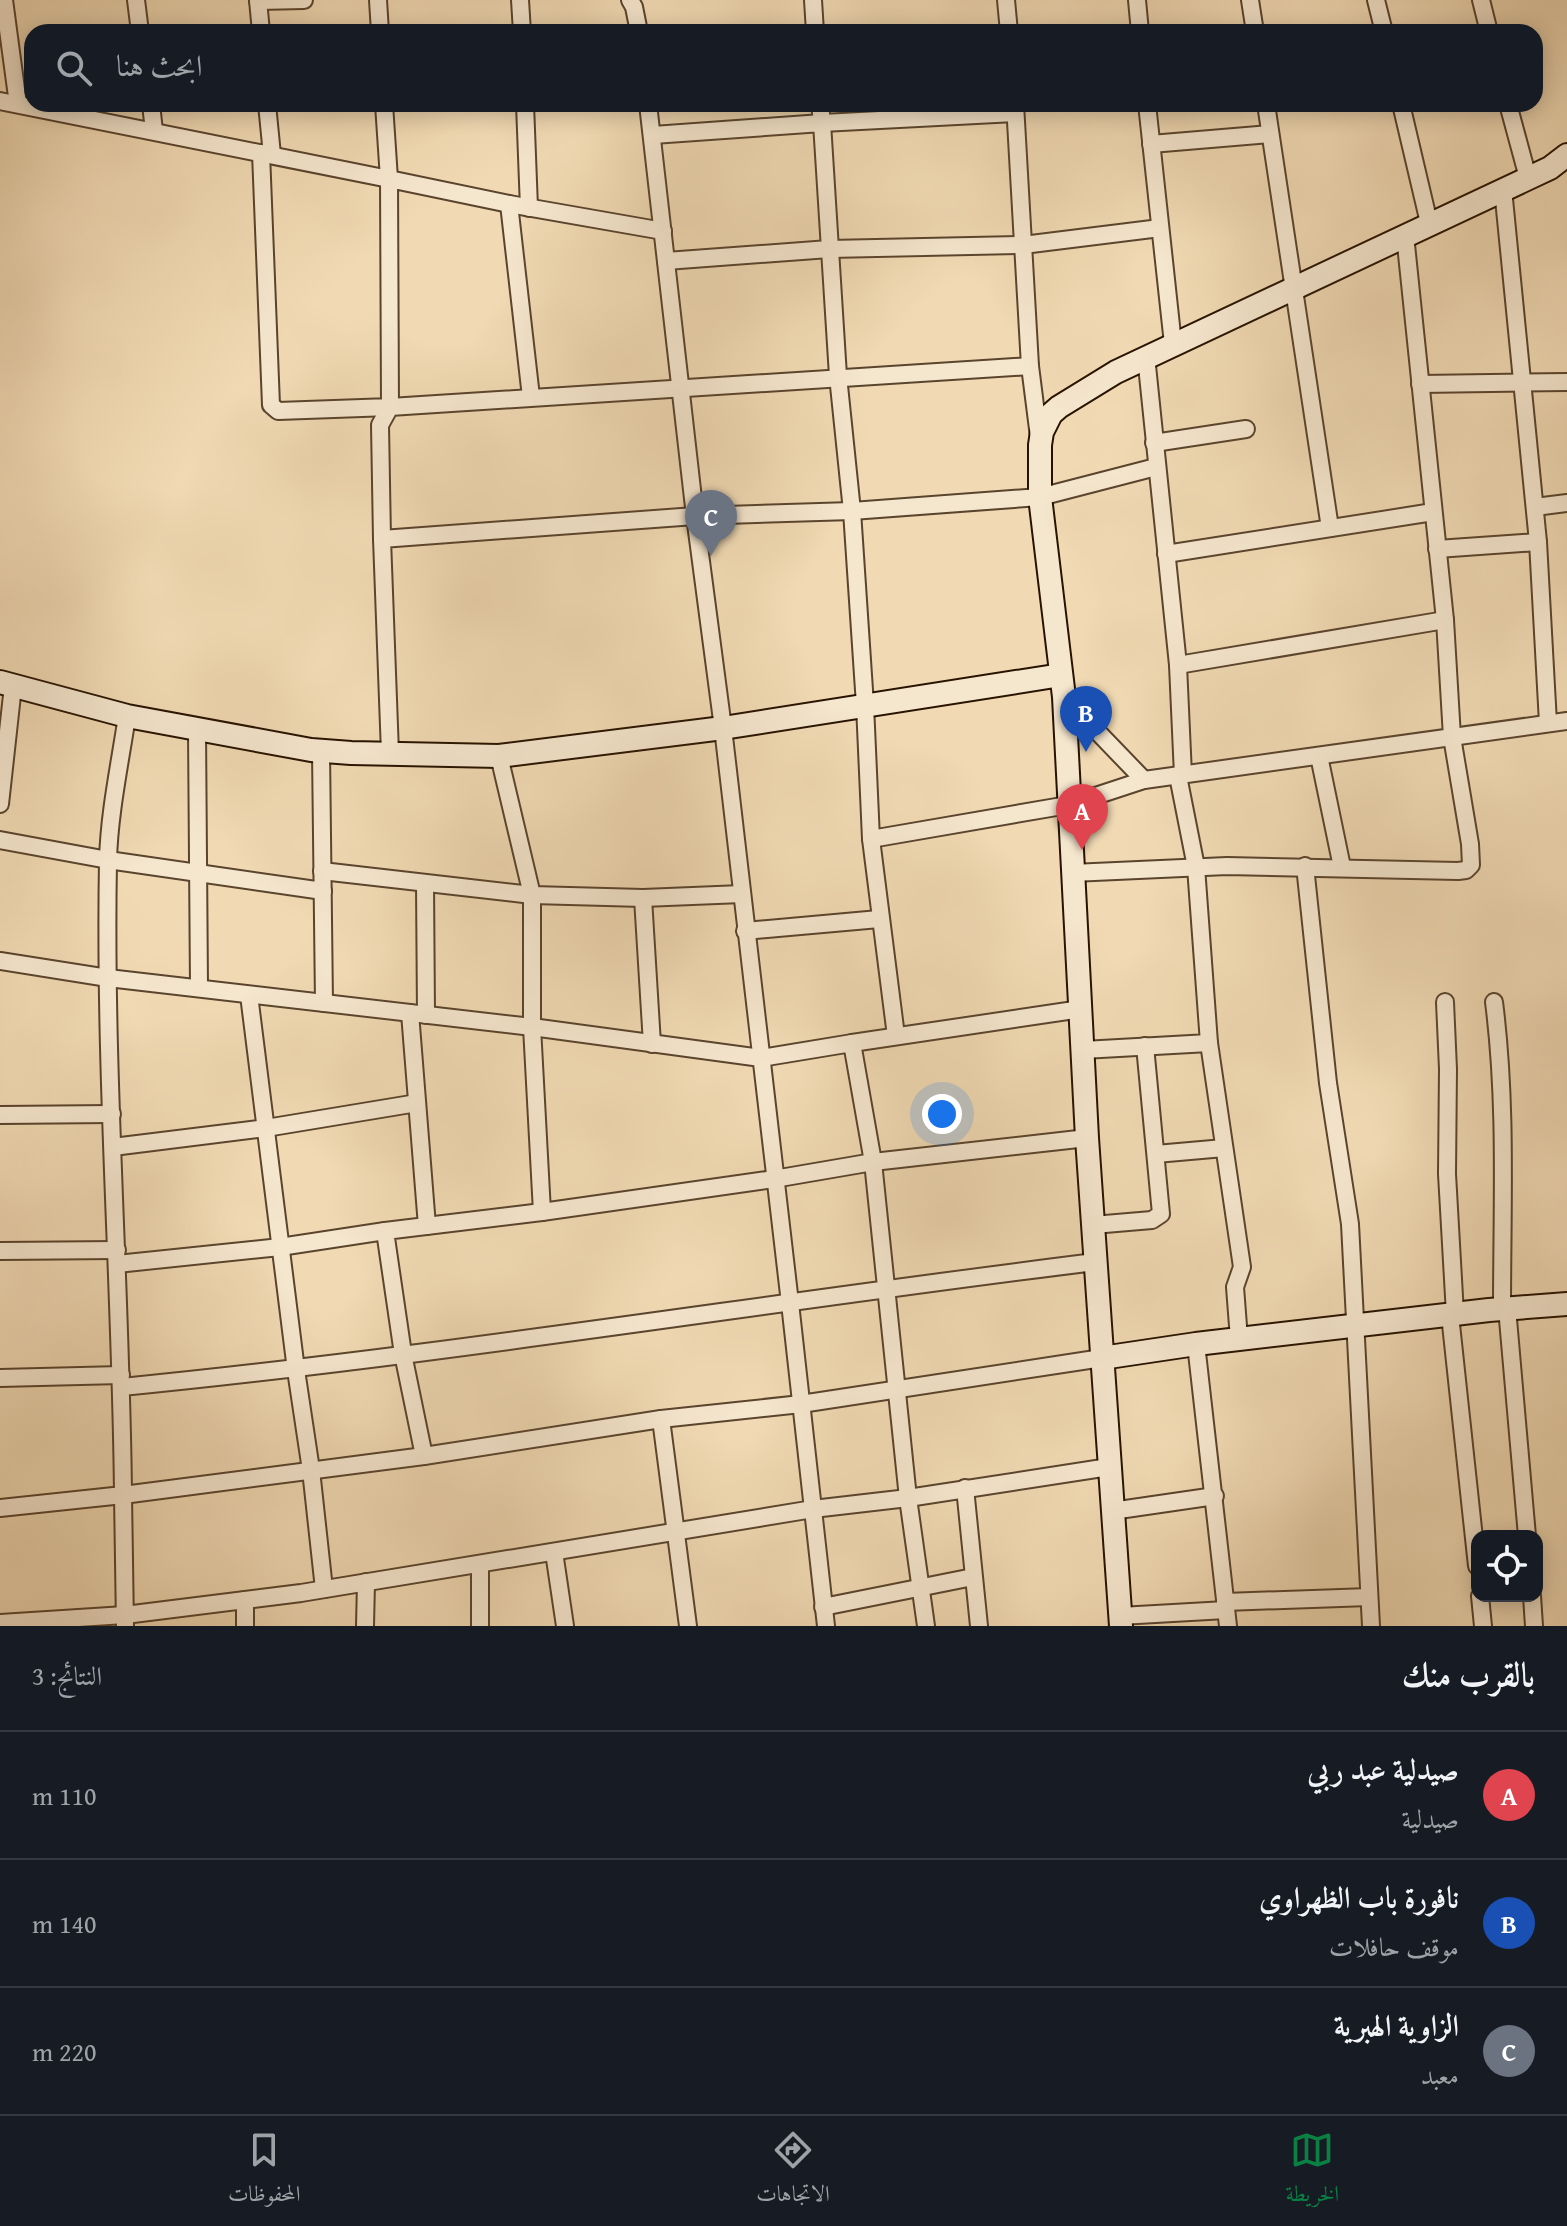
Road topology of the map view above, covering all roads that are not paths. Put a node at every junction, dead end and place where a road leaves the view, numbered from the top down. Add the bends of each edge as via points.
1 (4, 0) edge
2 (136, 0) edge
3 (304, 0) edge
4 (378, 0) edge
5 (520, 0) edge
6 (630, 0) edge
7 (813, 0) edge
8 (1006, 0) edge
9 (1137, 0) edge
10 (1250, 0) edge
11 (1376, 0) edge
12 (1481, 0) edge
13 (258, 1) edge
14 (139, 24) edge
15 (260, 24) edge
16 (380, 24) edge
17 (522, 24) edge
18 (637, 24) edge
19 (814, 24) edge
20 (1008, 24) edge
21 (1139, 24) edge
22 (1254, 24) edge
23 (1382, 24) edge
24 (1487, 24) edge
25 (0, 101) edge
26 (18, 104) junction
27 (24, 105) edge
28 (58, 112) edge
29 (152, 112) edge
30 (267, 112) edge
31 (385, 112) edge
32 (525, 112) edge
33 (649, 112) edge
34 (821, 112) edge
35 (964, 112) edge
36 (1015, 112) edge
37 (1148, 112) edge
38 (1267, 112) edge
39 (1403, 112) edge
40 (1510, 112) edge
41 (822, 123) junction
42 (154, 131) junction
43 (1270, 134) junction
44 (653, 135) junction
45 (1151, 144) junction
46 (266, 154) junction
47 (1561, 162) edge
48 (1528, 178) junction
49 (389, 179) junction
50 (1503, 189) junction
51 (509, 204) junction
52 (529, 208) junction
53 (1429, 223) junction
54 (1160, 228) junction
55 (663, 231) junction
56 (1405, 235) junction
57 (1023, 245) junction
58 (829, 249) junction
59 (666, 261) junction
60 (1293, 287) junction
61 (1173, 344) junction
62 (1146, 356) junction
63 (1030, 366) junction
64 (838, 376) junction
65 (1567, 382) edge
66 (1522, 383) junction
67 (1420, 384) junction
68 (681, 386) junction
69 (531, 397) junction
70 (390, 407) junction
71 (1246, 429) dead end
72 (1154, 443) junction
73 (1040, 445) junction
74 (1156, 467) junction
75 (1040, 497) junction
76 (1567, 503) edge
77 (1535, 507) junction
78 (852, 511) junction
79 (1433, 512) junction
80 (695, 516) junction
81 (1330, 528) junction
82 (382, 539) junction
83 (1538, 542) junction
84 (1437, 549) junction
85 (1166, 554) junction
86 (1445, 620) junction
87 (1178, 665) junction
88 (7, 684) edge
89 (1062, 686) junction
90 (865, 705) junction
91 (127, 716) junction
92 (1567, 721) edge
93 (1548, 723) junction
94 (723, 728) junction
95 (197, 730) junction
96 (1452, 737) junction
97 (321, 751) junction
98 (390, 753) junction
99 (499, 756) junction
100 (1319, 756) junction
101 (1181, 775) junction
102 (1144, 780) junction
103 (0, 804) edge
104 (1068, 805) junction
105 (871, 839) junction
106 (0, 840) edge
107 (108, 860) junction
108 (1305, 866) junction
109 (1196, 867) junction
110 (1342, 867) junction
111 (198, 871) junction
112 (322, 871) junction
113 (1072, 873) junction
114 (425, 883) junction
115 (323, 891) junction
116 (742, 894) junction
117 (532, 895) junction
118 (643, 898) junction
119 (879, 919) junction
120 (745, 931) junction
121 (0, 961) edge
122 (108, 978) junction
123 (199, 987) junction
124 (249, 995) junction
125 (1445, 1002) dead end
126 (1494, 1002) dead end
127 (324, 1003) junction
128 (1081, 1009) junction
129 (418, 1014) junction
130 (532, 1027) junction
131 (896, 1036) junction
132 (852, 1043) junction
133 (1209, 1043) junction
134 (652, 1044) junction
135 (1145, 1046) junction
136 (1083, 1050) junction
137 (761, 1058) junction
138 (417, 1103) junction
139 (112, 1114) junction
140 (0, 1115) edge
141 (266, 1128) junction
142 (1087, 1138) junction
143 (113, 1147) junction
144 (1224, 1148) junction
145 (1156, 1154) junction
146 (873, 1162) junction
147 (774, 1179) junction
148 (542, 1212) junction
149 (1093, 1225) junction
150 (427, 1226) junction
151 (385, 1231) junction
152 (280, 1247) junction
153 (0, 1251) edge
154 (117, 1257) junction
155 (1095, 1262) junction
156 (885, 1288) junction
157 (790, 1303) junction
158 (1567, 1304) edge
159 (1505, 1309) junction
160 (1452, 1314) junction
161 (1354, 1326) junction
162 (1239, 1339) junction
163 (1196, 1344) junction
164 (403, 1354) junction
165 (1102, 1358) junction
166 (296, 1370) junction
167 (0, 1378) edge
168 (121, 1381) junction
169 (896, 1390) junction
170 (801, 1404) junction
171 (661, 1419) junction
172 (424, 1456) junction
173 (1109, 1467) junction
174 (311, 1470) junction
175 (965, 1488) junction
176 (123, 1495) junction
177 (1215, 1496) junction
178 (908, 1498) junction
179 (0, 1508) edge
180 (813, 1509) junction
181 (1112, 1511) junction
182 (1473, 1530) edge
183 (1526, 1530) edge
184 (675, 1533) junction
185 (554, 1552) junction
186 (480, 1564) junction
187 (973, 1577) junction
188 (366, 1582) junction
189 (921, 1588) junction
190 (324, 1589) junction
191 (1369, 1597) junction
192 (245, 1600) junction
193 (1481, 1602) edge
194 (1532, 1602) edge
195 (823, 1607) junction
196 (1227, 1612) edge
197 (125, 1621) edge
198 (1120, 1621) edge
199 (0, 1623) edge
200 (245, 1626) edge
201 (365, 1626) edge
202 (480, 1626) edge
203 (565, 1626) edge
204 (688, 1626) edge
205 (826, 1626) edge
206 (926, 1626) edge
207 (979, 1626) edge
208 (1371, 1626) edge
209 (1483, 1626) edge
210 (1534, 1626) edge

1 - 26 street
2 - 14 street
3 - 13 street
4 - 16 street
5 - 17 street
6 - 18 street
7 - 19 street
8 - 20 street
9 - 21 street
10 - 22 street
11 - 23 street
12 - 24 street
13 - 15 street
25 - 26 street
26 - 27 street
28 - 42 street
29 - 42 street
30 - 46 street
31 - 49 street
32 - 52 street
33 - 44 street
34 - 41 street
35 - 41 street
36 - 57 street
37 - 45 street
38 - 43 street
39 - 53 street
40 - 48 street
41 - 44 street
41 - 58 street
42 - 46 street
43 - 45 street
43 - 60 street
44 - 55 street
45 - 54 street
46 - 49 street
46 - 70 street via 272,407
47 - 48 main road
48 - 50 main road
49 - 51 street
49 - 70 street
50 - 53 main road
50 - 66 street
51 - 52 street
51 - 69 street
52 - 55 street
53 - 56 main road
54 - 57 street
54 - 61 street
55 - 59 street
56 - 60 main road
56 - 67 street
57 - 58 street
57 - 63 street
58 - 59 street
58 - 64 street
59 - 68 street
60 - 61 main road
60 - 81 street
61 - 62 main road
62 - 72 street
62 - 73 main road via 1059,407 1045,425
63 - 64 street
63 - 73 street
64 - 68 street
64 - 78 street
65 - 66 street
66 - 67 street
66 - 77 street
67 - 79 street
68 - 69 street
68 - 80 street
69 - 70 street
70 - 82 street via 380,425
71 - 72 street
72 - 74 street
73 - 75 main road
74 - 75 street
74 - 85 street
75 - 78 street
75 - 89 main road
76 - 77 street
77 - 83 street
78 - 80 street
78 - 90 street
79 - 81 street
79 - 84 street
80 - 82 street
80 - 94 street
81 - 85 street
82 - 98 street
83 - 84 street
83 - 93 street
84 - 86 street
85 - 87 street
86 - 87 street
86 - 96 street
87 - 101 street
88 - 91 main road
88 - 103 street
89 - 90 main road
89 - 102 street
89 - 104 main road
90 - 94 main road
90 - 105 street
91 - 95 main road
91 - 107 street
92 - 93 street
93 - 96 street
94 - 99 main road
94 - 116 street
95 - 97 main road
95 - 111 street
96 - 100 street
96 - 110 street via 1470,844 1469,868
97 - 98 main road
97 - 112 street
98 - 99 main road
99 - 117 street
100 - 101 street
100 - 110 street
101 - 102 street
101 - 109 street
102 - 104 street
104 - 105 street
104 - 113 main road
105 - 119 street
106 - 107 street
107 - 111 street
107 - 122 street
108 - 109 street
108 - 110 street
108 - 161 street via 1328,1083 1350,1224
109 - 113 street
109 - 133 street
111 - 115 street
111 - 123 street
112 - 114 street
112 - 115 street
113 - 128 main road
114 - 117 street
114 - 129 street
115 - 127 street
116 - 118 street
116 - 120 street
117 - 118 street
117 - 130 street
118 - 134 street
119 - 120 street
119 - 131 street
120 - 137 street
121 - 122 street
122 - 123 street
122 - 139 street
123 - 124 street
124 - 127 street
124 - 141 street
125 - 160 street
126 - 159 street via 1501,1075
127 - 129 street
128 - 131 street
128 - 136 main road
129 - 130 street
129 - 138 street
130 - 134 street
130 - 148 street
131 - 132 street
132 - 137 street
132 - 146 street
133 - 135 street
133 - 144 street
134 - 137 street
135 - 136 street
135 - 145 street
136 - 142 main road
137 - 147 street
138 - 141 street
138 - 150 street
139 - 140 street
139 - 143 street
141 - 143 street
141 - 152 street
142 - 146 street
142 - 149 main road
143 - 154 street
144 - 145 street
144 - 162 street via 1242,1267 1235,1287
145 - 149 street via 1162,1208 1158,1217
146 - 147 street
146 - 156 street
147 - 148 street
147 - 157 street
148 - 150 street
149 - 155 main road
150 - 151 street
151 - 152 street
151 - 164 street
152 - 154 street
152 - 166 street
153 - 154 street
154 - 168 street
155 - 156 street
155 - 165 main road
156 - 157 street
156 - 169 street
157 - 164 street
157 - 170 street
158 - 159 main road
159 - 160 main road
159 - 183 street
160 - 161 main road
160 - 182 street
161 - 162 main road
161 - 191 street
162 - 163 main road
163 - 165 main road
163 - 177 street
164 - 166 street
164 - 172 street
165 - 169 street
165 - 173 main road
166 - 168 street
166 - 174 street
167 - 168 street
168 - 176 street
169 - 170 street
169 - 178 street
170 - 171 street
170 - 180 street
171 - 172 street
171 - 184 street
172 - 174 street
173 - 175 street
173 - 181 main road
174 - 176 street
174 - 190 street
175 - 178 street
175 - 187 street
176 - 179 street
176 - 197 street
177 - 181 street
177 - 196 street
178 - 180 street
178 - 189 street
180 - 184 street
180 - 195 street
181 - 198 main road
184 - 185 street
184 - 204 street
185 - 186 street
185 - 203 street
186 - 188 street
186 - 202 street
187 - 189 street
187 - 207 street
188 - 190 street
188 - 201 street
189 - 195 street
189 - 206 street
190 - 192 street
191 - 196 street
191 - 208 street
192 - 197 street
192 - 200 street
193 - 209 street
194 - 210 street
195 - 205 street
196 - 198 street
197 - 199 street

